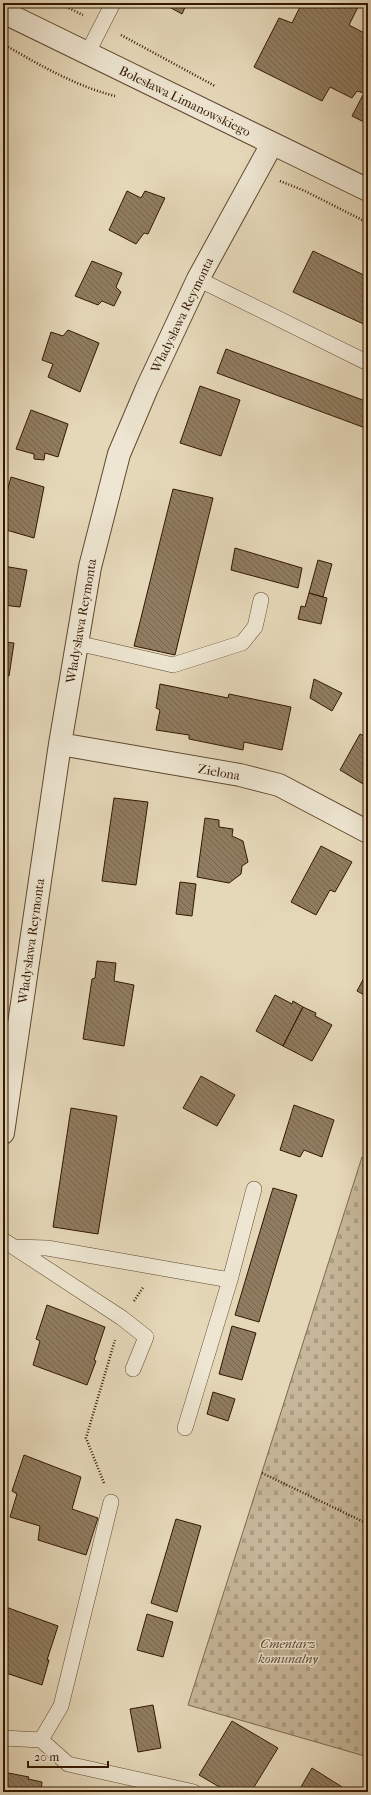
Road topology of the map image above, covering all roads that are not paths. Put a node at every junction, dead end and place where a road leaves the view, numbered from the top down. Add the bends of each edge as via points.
1 (114, 3) edge
2 (3, 12) edge
3 (87, 54) junction
4 (272, 144) junction
5 (368, 190) edge
6 (198, 278) junction
7 (368, 363) edge
8 (261, 600) dead end
9 (77, 643) junction
10 (60, 744) junction
11 (368, 832) edge
12 (3, 1133) edge
13 (254, 1189) dead end
14 (9, 1243) edge
15 (230, 1280) junction
16 (133, 1369) dead end
17 (185, 1428) dead end
18 (111, 1502) road end
19 (3, 1738) edge
20 (41, 1740) junction
21 (194, 1792) edge

1 - 3 lane
2 - 3 street, Bolesława Limanowskiego
3 - 4 street, Bolesława Limanowskiego
4 - 5 street, Bolesława Limanowskiego
4 - 6 street, Władysława Reymonta
6 - 7 lane
6 - 9 street, Władysława Reymonta via 119,454 90,567
8 - 9 lane via 255,627 242,643 173,665
9 - 10 street, Władysława Reymonta
10 - 11 street, Zielona via 240,775 279,785
10 - 12 street, Władysława Reymonta
13 - 15 lane
14 - 15 lane
14 - 16 lane via 122,1318 146,1337
15 - 17 lane
18 - 20 lane via 61,1706
19 - 20 lane
20 - 21 lane via 68,1764

